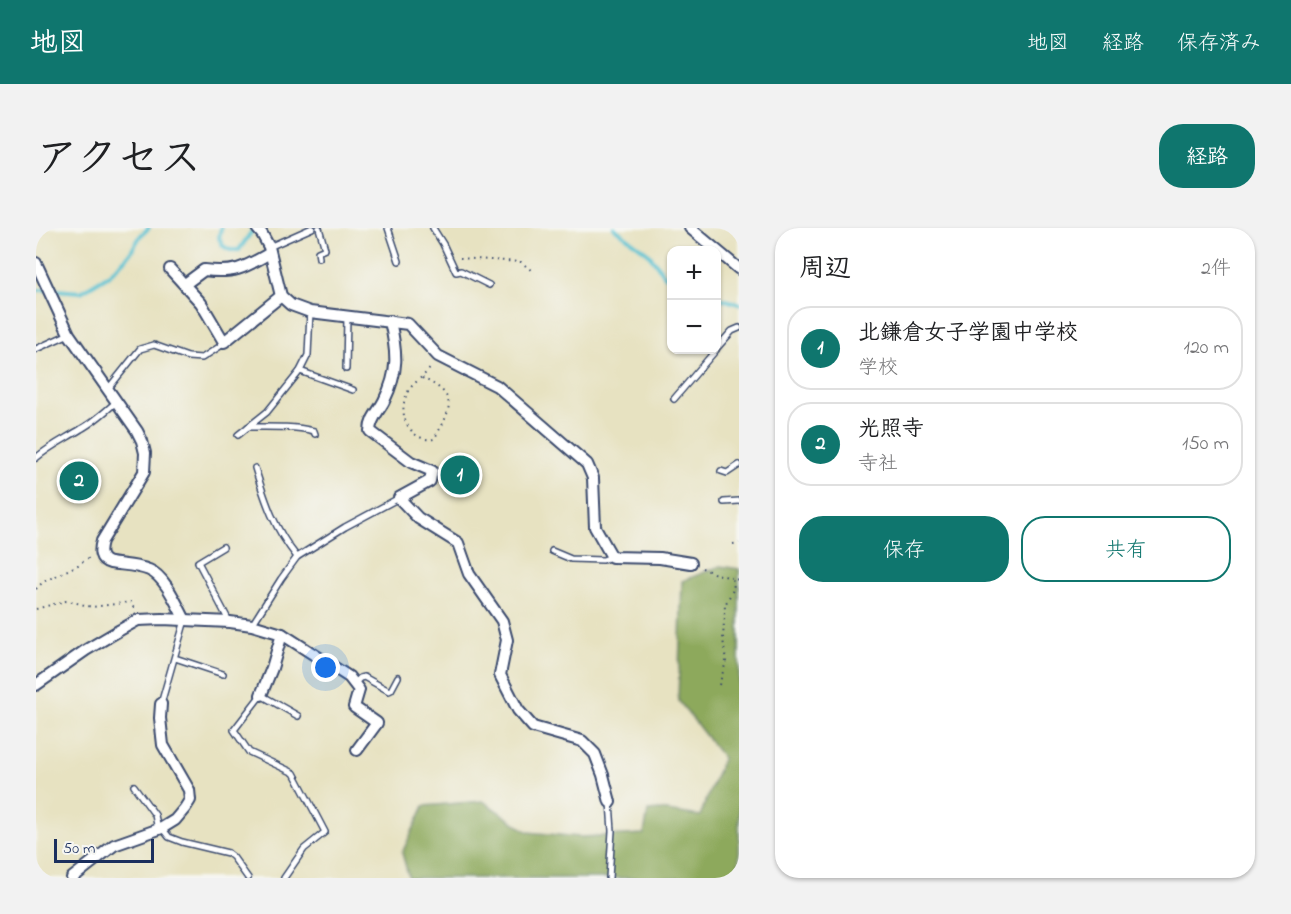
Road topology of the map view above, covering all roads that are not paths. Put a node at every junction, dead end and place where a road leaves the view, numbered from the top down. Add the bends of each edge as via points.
1 (257, 228) edge
2 (312, 228) edge
3 (319, 228) edge
4 (388, 228) edge
5 (433, 228) edge
6 (690, 228) edge
7 (269, 250) junction
8 (319, 258) dead end
9 (399, 261) dead end
10 (36, 262) edge
11 (170, 268) dead end
12 (739, 270) edge
13 (185, 284) junction
14 (489, 285) dead end
15 (280, 296) junction
16 (310, 312) junction
17 (347, 317) junction
18 (390, 321) junction
19 (739, 328) edge
20 (69, 334) junction
21 (224, 342) junction
22 (721, 343) edge
23 (36, 349) edge
24 (712, 354) edge
25 (346, 369) dead end
26 (300, 371) junction
27 (108, 389) junction
28 (353, 390) dead end
29 (674, 399) dead end
30 (116, 402) junction
31 (248, 427) junction
32 (315, 434) dead end
33 (238, 435) dead end
34 (36, 458) edge
35 (739, 465) edge
36 (255, 468) dead end
37 (721, 471) dead end
38 (399, 498) junction
39 (739, 501) edge
40 (724, 502) dead end
41 (223, 547) dead end
42 (552, 551) dead end
43 (297, 557) junction
44 (612, 557) junction
45 (691, 563) road end
46 (185, 620) junction
47 (230, 622) junction
48 (252, 625) junction
49 (282, 633) junction
50 (175, 658) junction
51 (223, 674) dead end
52 (398, 677) dead end
53 (354, 684) junction
54 (36, 685) edge
55 (261, 695) junction
56 (161, 704) joint
57 (298, 716) dead end
58 (357, 750) dead end
59 (134, 786) dead end
60 (610, 802) joint
61 (160, 829) junction
62 (72, 878) edge
63 (248, 878) edge
64 (285, 878) edge
65 (609, 878) edge

1 - 7 street
2 - 7 lane
3 - 8 lane via 325,249 318,252
4 - 9 lane
5 - 14 lane via 456,272
6 - 12 street
7 - 13 street via 247,266 234,271 204,270
7 - 15 street
10 - 20 street
11 - 13 street
13 - 21 street
15 - 16 street
15 - 21 street
16 - 17 street
16 - 26 lane via 308,355
17 - 18 street
17 - 25 lane
18 - 38 street via 395,372 370,430 411,462 432,471 430,481
18 - 44 street via 408,324 438,356 497,386 587,464 593,478 595,527
19 - 22 lane
20 - 23 lane
20 - 27 street
21 - 27 lane via 202,358 154,345 141,349
24 - 29 lane
26 - 28 lane
26 - 31 lane via 267,412
27 - 30 street
30 - 34 lane via 100,417
30 - 46 street via 137,430 145,463 144,472 102,541 101,557 154,572
31 - 32 lane via 304,428
31 - 33 lane
35 - 37 lane via 727,473
36 - 43 lane via 268,508 284,541
38 - 43 lane
38 - 60 street via 418,518 458,543 469,574 502,621 507,640 500,675 518,710 533,727 582,741 595,754
39 - 40 lane
41 - 47 lane via 198,562
42 - 44 lane via 571,559
43 - 48 lane
44 - 45 street
46 - 47 street
46 - 50 lane
46 - 54 street via 138,620
47 - 48 street
48 - 49 street
49 - 53 street
49 - 55 street
50 - 51 lane
50 - 56 lane
52 - 53 lane via 389,691 364,677
53 - 58 street via 359,690 354,706 377,723
55 - 57 lane
55 - 64 lane via 234,730 249,752 294,774 325,832 304,849
56 - 61 street via 163,745 189,790 190,800 175,819
59 - 61 lane
60 - 65 lane
61 - 62 street via 114,845
61 - 63 lane via 182,842 228,853

